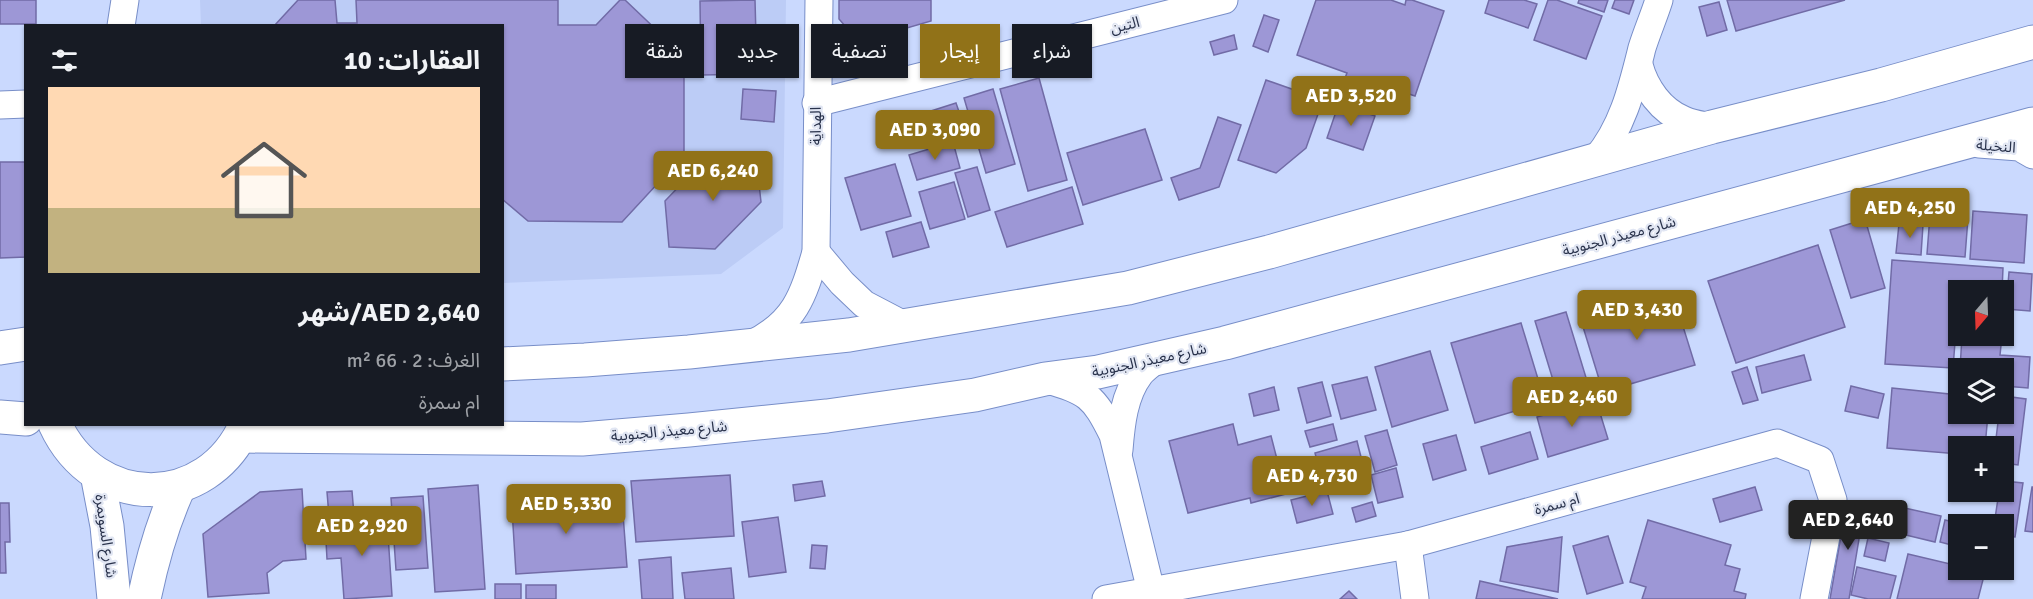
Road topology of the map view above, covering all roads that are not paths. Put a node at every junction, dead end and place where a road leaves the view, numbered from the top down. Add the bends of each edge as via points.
1 (125, 0) edge
2 (138, 0) edge
3 (819, 0) edge
4 (1224, 0) edge
5 (1659, 0) edge
6 (121, 24) edge
7 (141, 24) edge
8 (2033, 42) edge
9 (1639, 65) junction
10 (816, 103) junction
11 (24, 104) edge
12 (0, 105) edge
13 (2033, 124) edge
14 (1712, 127) junction
15 (1957, 144) junction
16 (2033, 155) edge
17 (1596, 159) junction
18 (816, 252) junction
19 (906, 326) junction
20 (24, 344) edge
21 (749, 345) junction
22 (0, 348) edge
23 (1158, 358) junction
24 (504, 364) edge
25 (1046, 379) junction
26 (0, 417) edge
27 (24, 419) edge
28 (56, 426) edge
29 (244, 430) edge
30 (1119, 454) junction
31 (97, 474) junction
32 (179, 487) junction
33 (1408, 545) junction
34 (1151, 591) junction
35 (114, 599) edge
36 (144, 599) edge
37 (1106, 599) edge
38 (1415, 599) edge
39 (1814, 599) edge

1 - 6 street
2 - 7 street
3 - 10 street, الهداية
4 - 10 street, التين
5 - 9 street
8 - 14 street
9 - 14 street via 1659,102 1682,120
9 - 17 street via 1619,124
10 - 18 street, الهداية
11 - 12 street
13 - 15 street, شارع معيذر الجنوبية
14 - 17 street
15 - 16 street, النخيلة via 2019,147
15 - 23 street, شارع معيذر الجنوبية
17 - 19 street via 1128,288
18 - 19 street via 864,304
18 - 21 street, الهداية via 797,305 776,329
19 - 21 street
20 - 22 street
21 - 24 street
23 - 25 street, شارع معيذر الجنوبية
23 - 30 street via 1141,372 1129,392 1120,423
25 - 29 street, شارع معيذر الجنوبية via 975,395 838,414 624,436 546,439
25 - 30 street via 1091,398 1106,419
26 - 27 street
28 - 31 street via 72,454
29 - 32 street via 234,449 213,469
30 - 34 street
31 - 32 street via 130,489
31 - 35 street, شارع السويمرة
32 - 36 street via 154,551
33 - 34 street, ام سمرة
33 - 38 street
33 - 39 street, ام سمرة via 1777,443 1820,460 1833,500
34 - 37 street, ام سمرة

